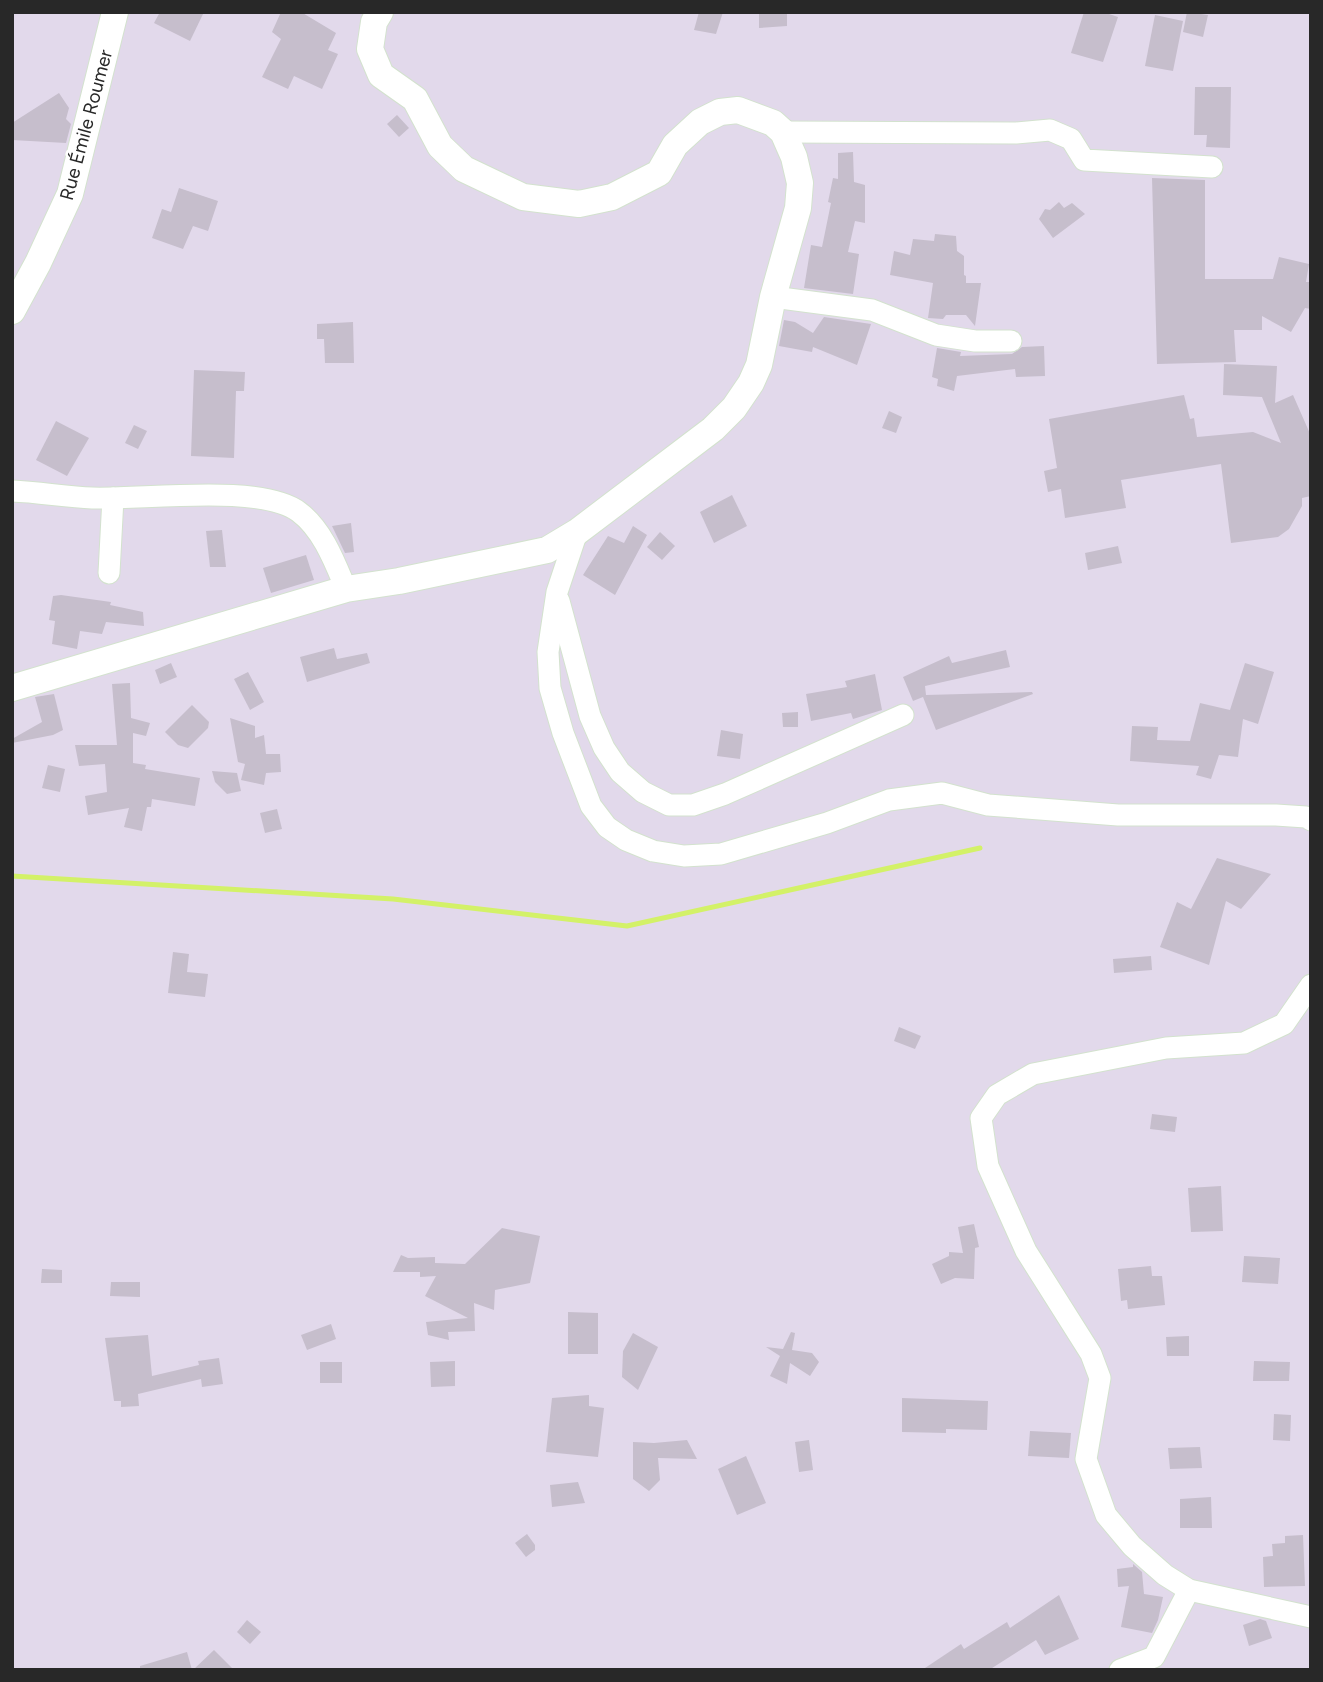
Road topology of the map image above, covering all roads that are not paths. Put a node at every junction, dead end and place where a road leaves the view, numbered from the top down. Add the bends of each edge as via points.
1 (115, 12) edge
2 (380, 12) edge
3 (783, 132) junction
4 (1212, 167) dead end
5 (773, 297) junction
6 (12, 311) edge
7 (1011, 341) dead end
8 (12, 491) edge
9 (113, 498) junction
10 (577, 532) junction
11 (109, 573) dead end
12 (346, 589) junction
13 (557, 592) junction
14 (12, 688) edge
15 (903, 715) dead end
16 (1311, 820) edge
17 (1311, 985) edge
18 (1189, 1590) junction
19 (1311, 1617) edge
20 (1120, 1670) edge

1 - 6 street, Rue Émile Roumer via 71,194
2 - 3 street via 370,48 381,75 415,99 440,146 464,169 523,197 579,204 612,197 659,173 675,145 720,111 738,110 773,123
3 - 4 street via 1050,130 1071,139 1084,160
3 - 5 street via 800,183 798,208
5 - 7 street via 872,310 936,335
5 - 10 street via 759,365 734,408
8 - 9 street
9 - 11 street
9 - 12 street via 208,495 277,502 299,512 318,532
10 - 12 street via 547,551
10 - 13 street
12 - 14 street
13 - 15 street via 590,716 604,748 620,772 643,792 669,804 693,805 724,794
13 - 16 street via 548,652 550,688 579,777 591,806 607,827 653,851 684,856 721,853 888,800 942,793 988,805 1118,815 1276,815
17 - 18 street via 1284,1024 1244,1043 1166,1048 1033,1074 997,1095 982,1118 988,1166 1026,1251 1091,1354 1100,1378 1086,1459 1107,1515 1132,1546
18 - 19 street
18 - 20 street via 1154,1657

